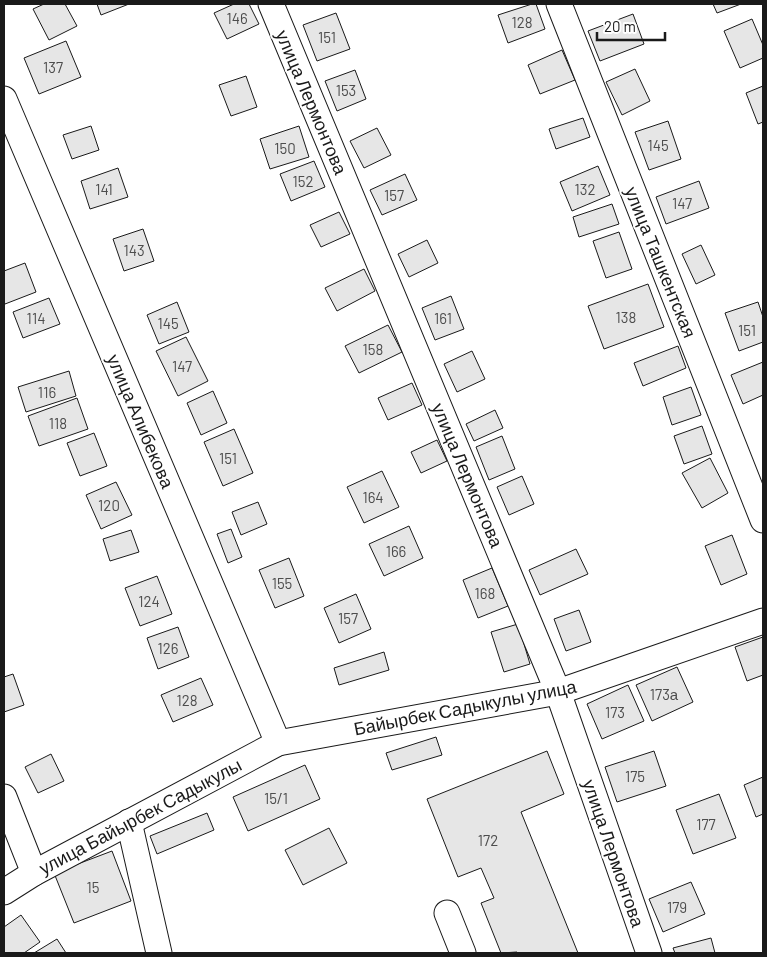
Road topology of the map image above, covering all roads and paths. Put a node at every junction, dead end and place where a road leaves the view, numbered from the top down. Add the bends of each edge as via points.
1 (271, 4) edge
2 (559, 4) edge
3 (4, 99) edge
4 (763, 520) edge
5 (763, 621) edge
6 (558, 692) junction
7 (278, 743) junction
8 (4, 796) edge
9 (129, 822) junction
10 (34, 873) junction
11 (4, 892) edge
12 (447, 913) dead end
13 (159, 953) edge
14 (463, 953) edge
15 (649, 953) edge

1 - 6 street, улица Лермонтова
2 - 4 street, улица Ташкентская
3 - 7 street, улица Алибекова
5 - 6 street, Байырбек Садыкулы улица
6 - 7 street, Байырбек Садыкулы улица
6 - 15 street, улица Лермонтова
7 - 9 street, улица Байырбек Садыкулы
8 - 10 street
9 - 10 street, улица Байырбек Садыкулы
9 - 13 street
10 - 11 street, улица Байырбек Садыкулы
12 - 14 street

